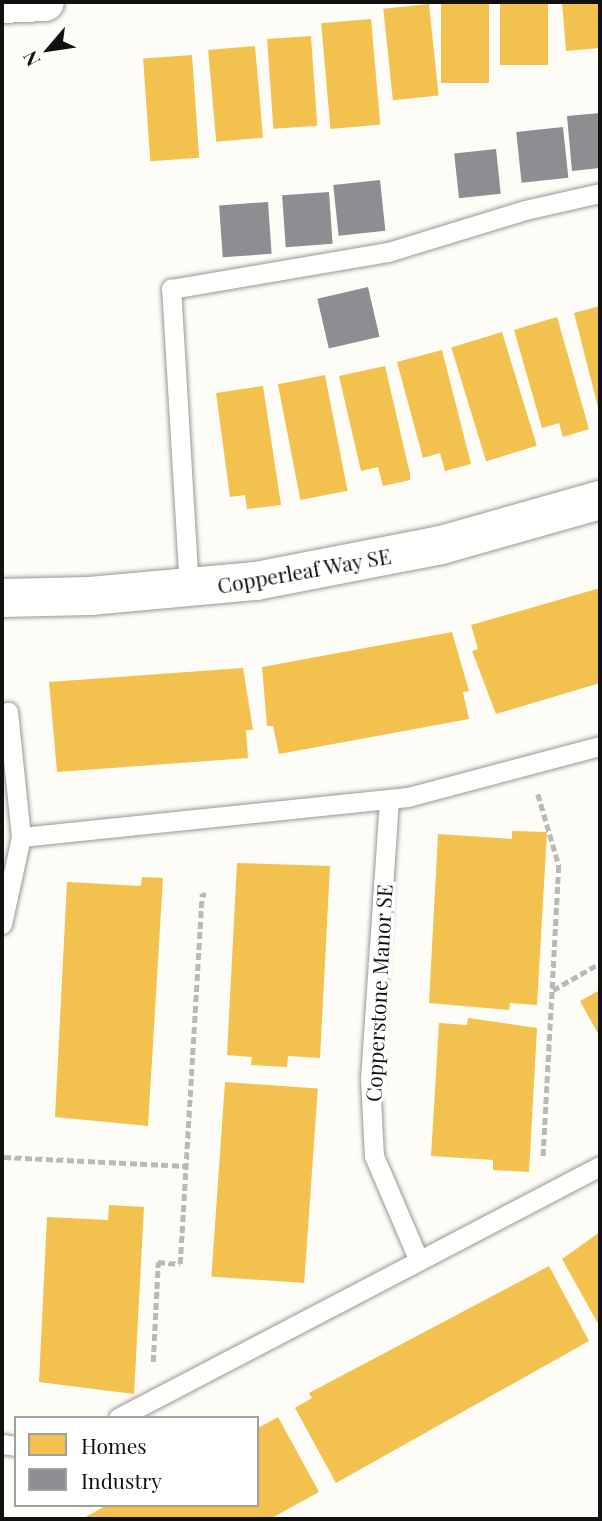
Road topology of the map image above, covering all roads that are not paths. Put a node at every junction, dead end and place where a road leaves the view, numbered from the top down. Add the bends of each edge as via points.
1 (45, 2) edge
2 (2, 4) edge
3 (600, 193) edge
4 (600, 500) edge
5 (189, 589) junction
6 (2, 598) edge
7 (8, 712) dead end
8 (600, 746) edge
9 (389, 800) junction
10 (21, 837) junction
11 (2, 924) edge
12 (600, 1166) edge
13 (419, 1261) junction
14 (122, 1416) edge

1 - 2 street
3 - 5 lane via 525,210 388,252 171,289
4 - 5 street, Copperleaf Way SE via 441,545
5 - 6 street, Copperleaf Way SE
7 - 10 lane
8 - 9 lane via 478,781
9 - 10 lane
9 - 13 lane, Copperstone Manor SE via 370,1078 374,1156
10 - 11 lane
12 - 13 lane
13 - 14 lane

